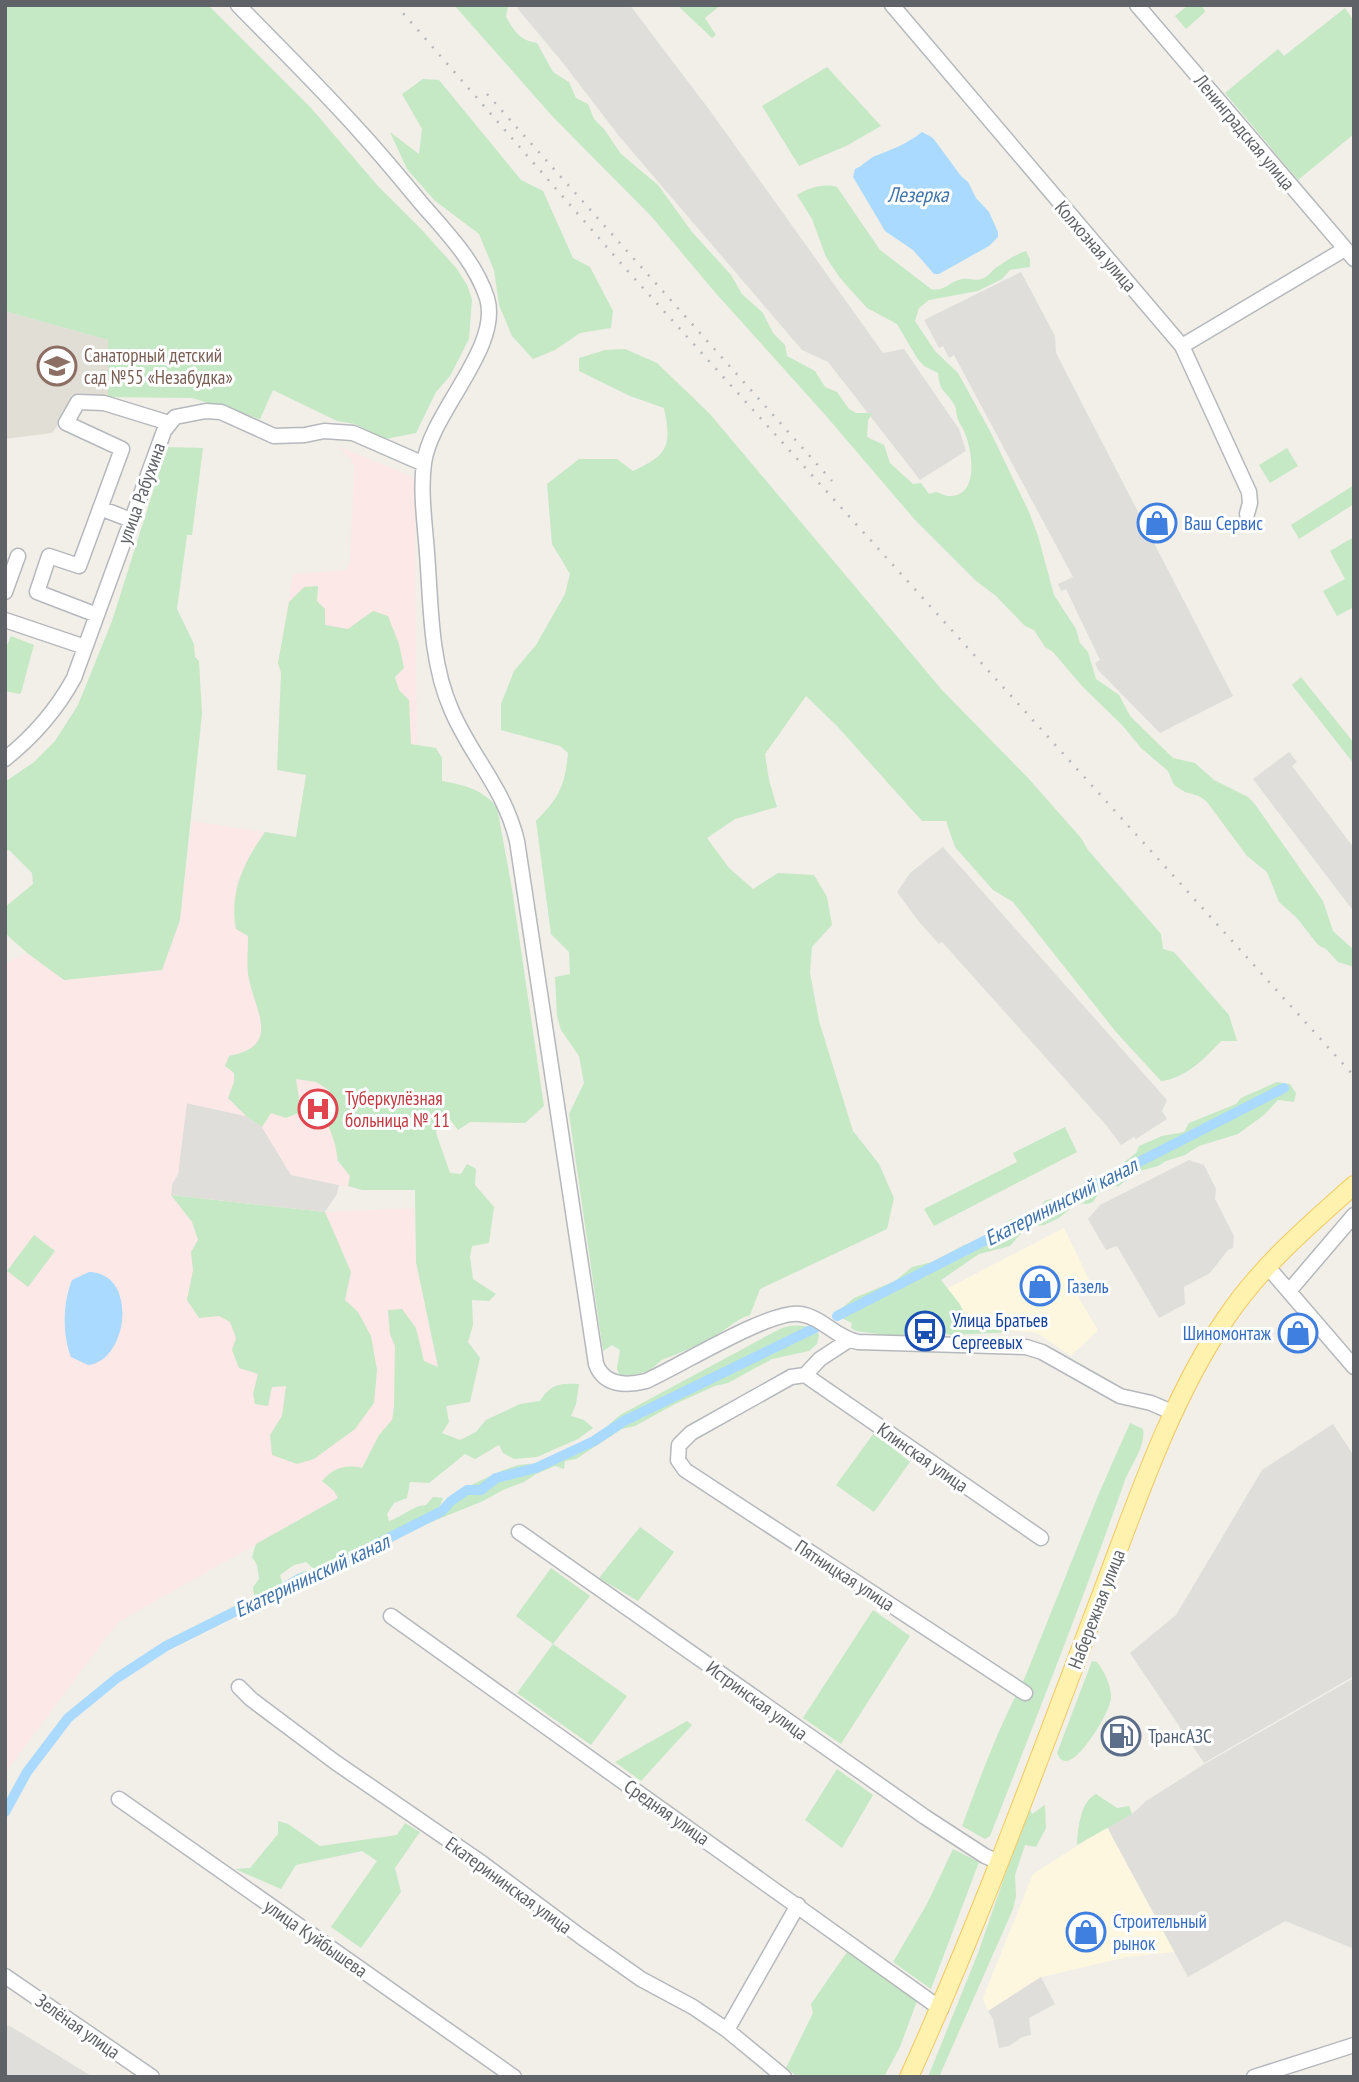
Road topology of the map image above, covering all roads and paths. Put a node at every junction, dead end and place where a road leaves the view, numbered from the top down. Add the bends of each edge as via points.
1 (238, 5) edge
2 (892, 5) edge
3 (1137, 5) edge
4 (1349, 254) edge
5 (1182, 346) junction
6 (169, 423) junction
7 (424, 464) junction
8 (100, 508) junction
9 (1247, 514) dead end
10 (131, 520) junction
11 (18, 556) dead end
12 (5, 593) edge
13 (97, 615) junction
14 (5, 620) edge
15 (85, 647) junction
16 (5, 760) edge
17 (1354, 1185) edge
18 (1354, 1215) edge
19 (1267, 1266) junction
20 (1290, 1290) junction
21 (849, 1340) junction
22 (1354, 1367) edge
23 (806, 1375) junction
24 (1174, 1413) junction
25 (519, 1532) dead end
26 (1041, 1538) dead end
27 (391, 1616) dead end
28 (239, 1687) dead end
29 (1024, 1692) dead end
30 (119, 1799) dead end
31 (999, 1862) junction
32 (798, 1905) junction
33 (5, 1976) edge
34 (941, 2009) junction
35 (727, 2030) junction
36 (1354, 2045) edge
37 (152, 2077) edge
38 (514, 2077) edge
39 (784, 2077) edge
40 (909, 2077) edge
41 (1254, 2077) edge

1 - 7 street via 363,134 480,276 488,303 487,326 479,351 429,441
2 - 5 street, Колхозная улица
3 - 4 street, Ленинградская улица
4 - 5 street
5 - 9 street, Колхозная улица via 1249,492
6 - 7 street, улица Рабухина via 175,417 206,411 221,412 274,436 341,431
6 - 8 street via 104,403 78,402 66,423 122,449
6 - 10 street, улица Рабухина
7 - 21 street via 439,672 452,711 506,803 517,841 599,1374 619,1384 633,1384 764,1321 791,1314 816,1320
8 - 10 street
8 - 13 street via 79,566 49,556 37,592
10 - 13 street, улица Рабухина
11 - 12 street
13 - 15 street, улица Рабухина
14 - 15 street
15 - 16 street, улица Рабухина via 56,709
17 - 19 main road, Набережная улица
18 - 20 street
19 - 20 street
19 - 24 main road, Набережная улица via 1212,1340
20 - 22 street
21 - 23 street via 820,1359
21 - 24 street via 1026,1347 1120,1396
23 - 26 street, Клинская улица
23 - 29 street, Пятницкая улица via 791,1377 691,1433 677,1450 679,1462
24 - 31 main road, Набережная улица
25 - 31 street, Истринская улица via 925,1817
27 - 32 street, Средняя улица
28 - 35 street, Екатерининская улица via 335,1762 641,1979
30 - 38 street, улица Куйбышева
31 - 34 main road, Набережная улица
32 - 34 street, Средняя улица
32 - 35 street
33 - 37 street, Зелёная улица
34 - 40 main road, Набережная улица
35 - 39 street, Екатерининская улица
36 - 41 street

